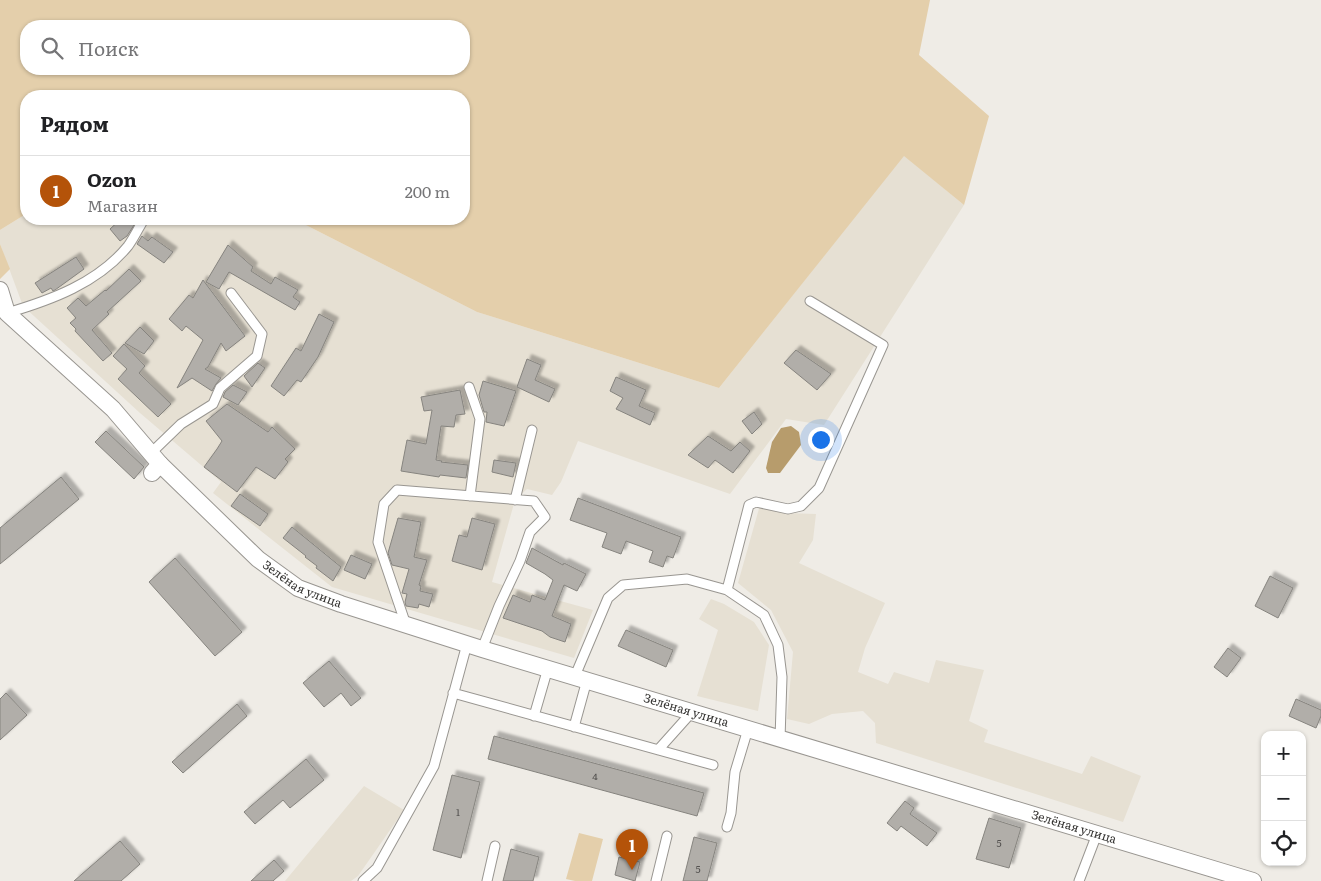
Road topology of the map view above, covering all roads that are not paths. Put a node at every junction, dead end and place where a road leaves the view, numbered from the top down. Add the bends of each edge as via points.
1 (141, 225) edge
2 (0, 290) edge
3 (231, 293) dead end
4 (810, 301) dead end
5 (7, 313) junction
6 (469, 387) dead end
7 (532, 430) dead end
8 (154, 463) junction
9 (470, 496) junction
10 (515, 500) junction
11 (727, 590) junction
12 (406, 625) junction
13 (474, 646) junction
14 (548, 668) junction
15 (581, 678) junction
16 (454, 693) junction
17 (692, 712) junction
18 (534, 716) junction
19 (574, 727) junction
20 (748, 729) junction
21 (780, 739) junction
22 (658, 750) junction
23 (713, 765) dead end
24 (726, 827) dead end
25 (1097, 834) junction
26 (667, 836) dead end
27 (495, 846) dead end
28 (363, 881) edge
29 (487, 881) edge
30 (656, 881) edge
31 (1079, 881) edge
32 (1253, 881) edge

1 - 5 lane via 129,245 98,275 47,301
2 - 5 street
3 - 8 lane via 262,334 257,356 220,388 213,404 181,424
4 - 11 lane via 883,345 819,488 801,506 788,509 756,502 749,504
5 - 8 street, Зелёная улица via 113,409
6 - 9 lane via 480,419
7 - 10 lane
8 - 12 street, Зелёная улица via 258,560 298,588
9 - 10 lane
9 - 12 lane via 397,490 384,504 378,542
10 - 13 lane via 534,501 544,517 530,532 499,606
11 - 15 lane via 687,579 623,585 608,598
11 - 21 lane via 764,615 778,645 782,676
12 - 13 street, Зелёная улица
13 - 14 street, Зелёная улица
13 - 16 lane
14 - 15 street, Зелёная улица
14 - 18 lane
15 - 17 street, Зелёная улица
15 - 19 lane
16 - 18 lane
16 - 28 lane via 434,766 377,868
17 - 20 street, Зелёная улица
17 - 22 lane
18 - 19 lane
19 - 22 lane
20 - 21 street, Зелёная улица
20 - 24 lane via 735,772 731,813
21 - 25 street, Зелёная улица
22 - 23 lane
25 - 31 lane
25 - 32 street, Зелёная улица
26 - 30 lane
27 - 29 lane

